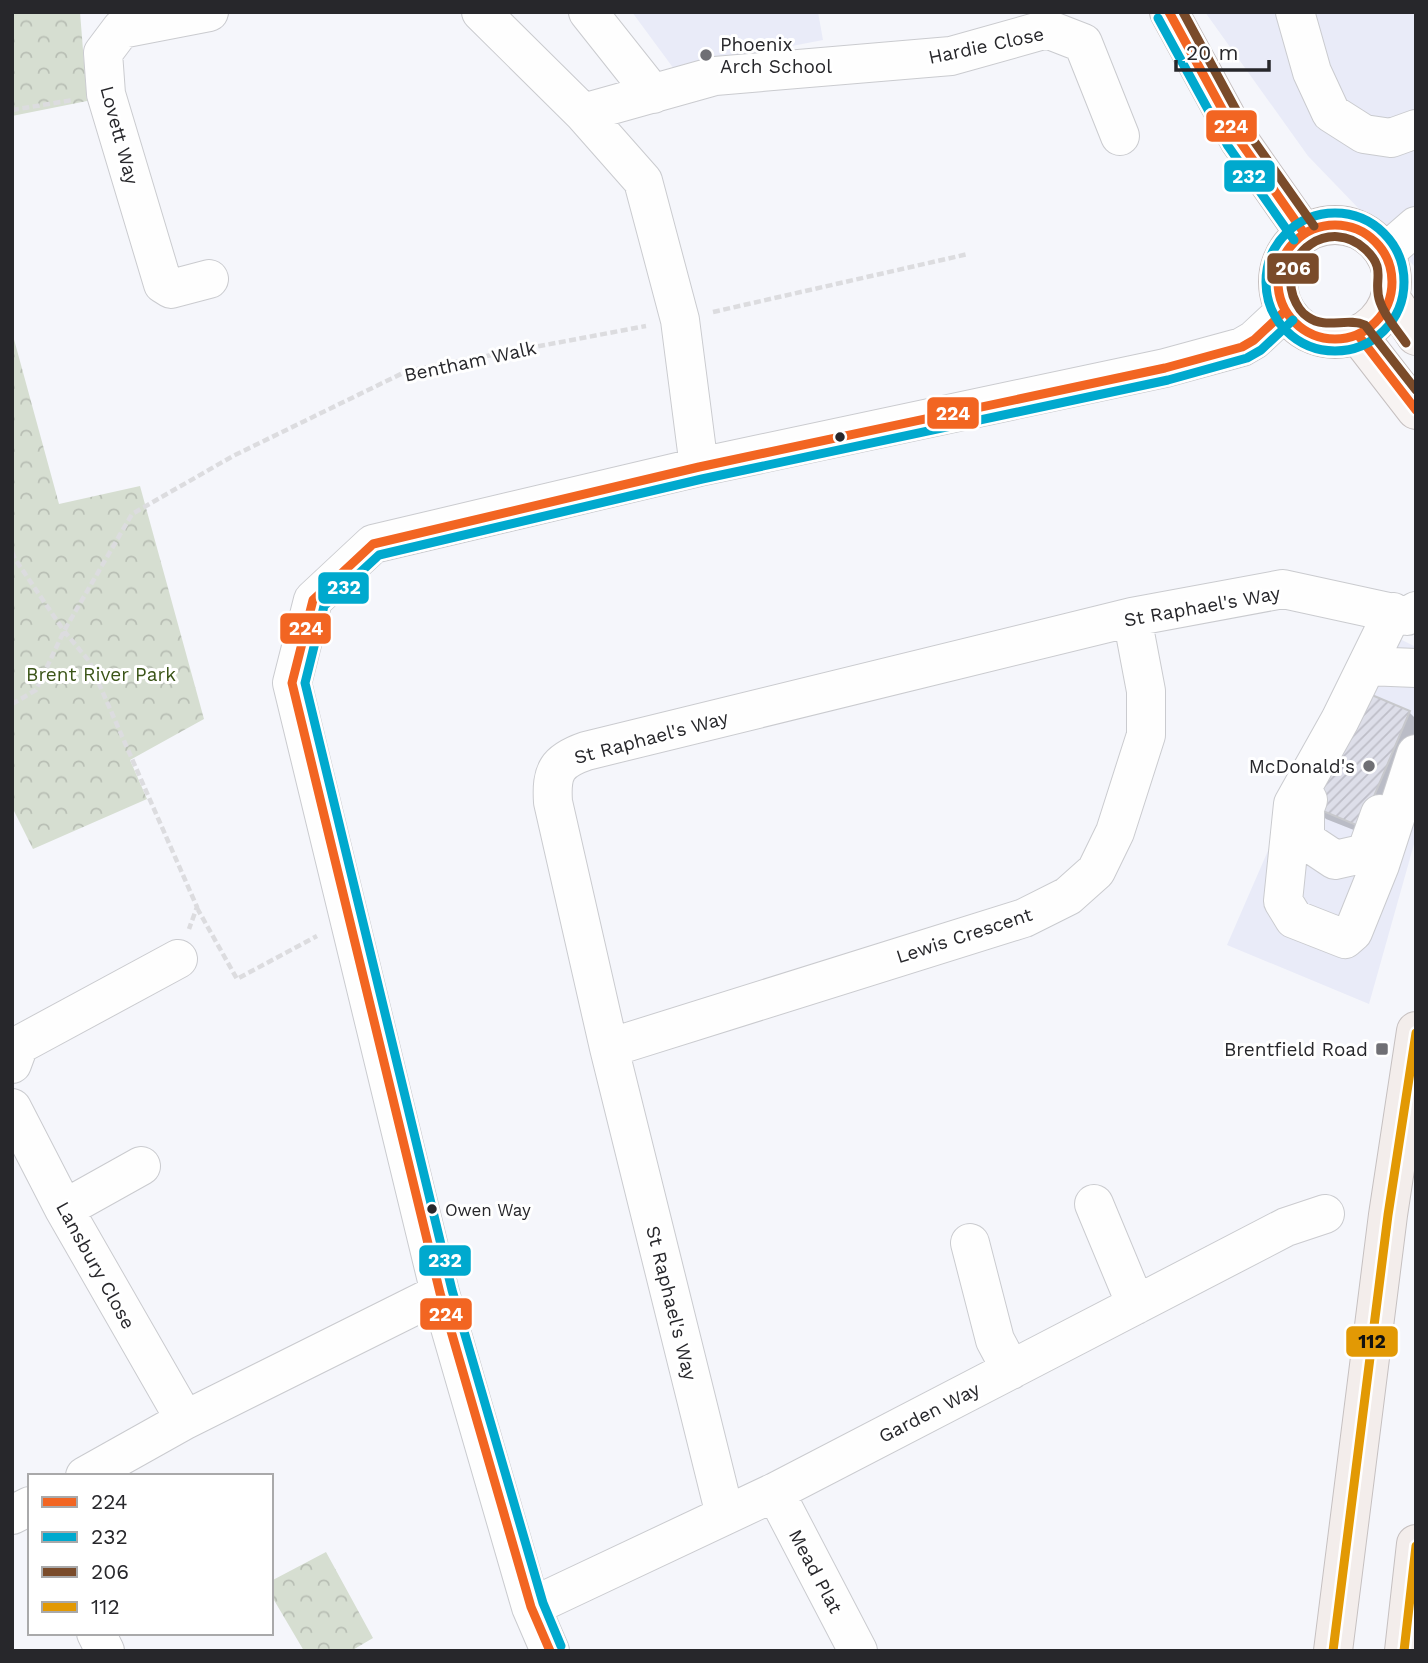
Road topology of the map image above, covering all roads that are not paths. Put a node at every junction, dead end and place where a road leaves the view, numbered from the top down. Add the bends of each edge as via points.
1 (209, 12) edge
2 (481, 12) edge
3 (589, 12) edge
4 (1169, 12) edge
5 (1295, 12) edge
6 (653, 94) junction
7 (583, 113) junction
8 (1416, 129) edge
9 (1120, 136) dead end
10 (1416, 226) edge
11 (1304, 233) junction
12 (1384, 253) junction
13 (209, 279) dead end
14 (1390, 298) junction
15 (1284, 312) junction
16 (1358, 335) junction
17 (1416, 336) edge
18 (1416, 410) edge
19 (699, 467) junction
20 (1404, 611) edge
21 (1132, 617) junction
22 (1367, 666) junction
23 (1416, 668) edge
24 (1340, 720) junction
25 (1416, 743) edge
26 (1416, 754) edge
27 (178, 959) road end
28 (1416, 1031) edge
29 (609, 1048) junction
30 (12, 1063) edge
31 (12, 1108) edge
32 (141, 1166) dead end
33 (1094, 1204) dead end
34 (64, 1209) junction
35 (1325, 1214) dead end
36 (970, 1243) dead end
37 (440, 1293) junction
38 (1136, 1305) junction
39 (1011, 1370) junction
40 (185, 1420) junction
41 (89, 1474) edge
42 (775, 1492) junction
43 (28, 1507) edge
44 (12, 1515) edge
45 (725, 1516) junction
46 (1416, 1544) edge
47 (531, 1607) junction
48 (97, 1635) edge
49 (105, 1651) edge
50 (550, 1651) edge
51 (858, 1651) edge
52 (1333, 1651) edge
53 (1404, 1651) edge

1 - 13 street, Lovett Way via 121,29 103,53 106,94 163,284 167,288
2 - 7 street
3 - 6 street
4 - 11 main road via 1239,141
5 - 8 street via 1312,72 1331,113 1364,134 1391,138
6 - 7 street, Hardie Close
6 - 9 street, Hardie Close via 715,76 951,56 1047,29 1083,43
7 - 19 street via 643,181 680,320
10 - 12 street
11 - 12 main road via 1322,226 1346,225 1365,233
11 - 15 main road via 1288,247 1279,265 1278,293
12 - 14 main road via 1392,272
14 - 16 main road via 1381,315
14 - 17 main road
15 - 16 main road via 1315,336 1338,340
15 - 19 street via 1254,340 1214,355
16 - 18 main road
19 - 37 street via 373,544 313,600 292,682
20 - 21 street, St Raphael's Way via 1283,589
20 - 22 street
21 - 29 street, Lewis Crescent via 1146,691 1146,735 1115,832 1096,871 1068,896 1024,918
21 - 29 street, St Raphael's Way via 566,758 551,780 553,802
22 - 23 street
22 - 24 street
24 - 25 street via 1305,808 1305,840 1322,852 1374,831
24 - 26 street via 1293,804 1283,901 1294,919 1345,939 1353,932
27 - 30 street via 19,1045
28 - 52 highway
29 - 45 street, St Raphael's Way
31 - 34 street, Lansbury Close
32 - 34 street
33 - 38 street
34 - 40 street, Lansbury Close
35 - 38 street, Garden Way via 1286,1227
36 - 39 street via 995,1340
37 - 40 street
37 - 47 street
38 - 39 street, Garden Way
39 - 42 street, Garden Way
40 - 41 street
42 - 45 street, Garden Way
42 - 51 street, Mead Plat
43 - 44 street
45 - 47 street, Garden Way
46 - 53 highway
47 - 50 street
48 - 49 street

